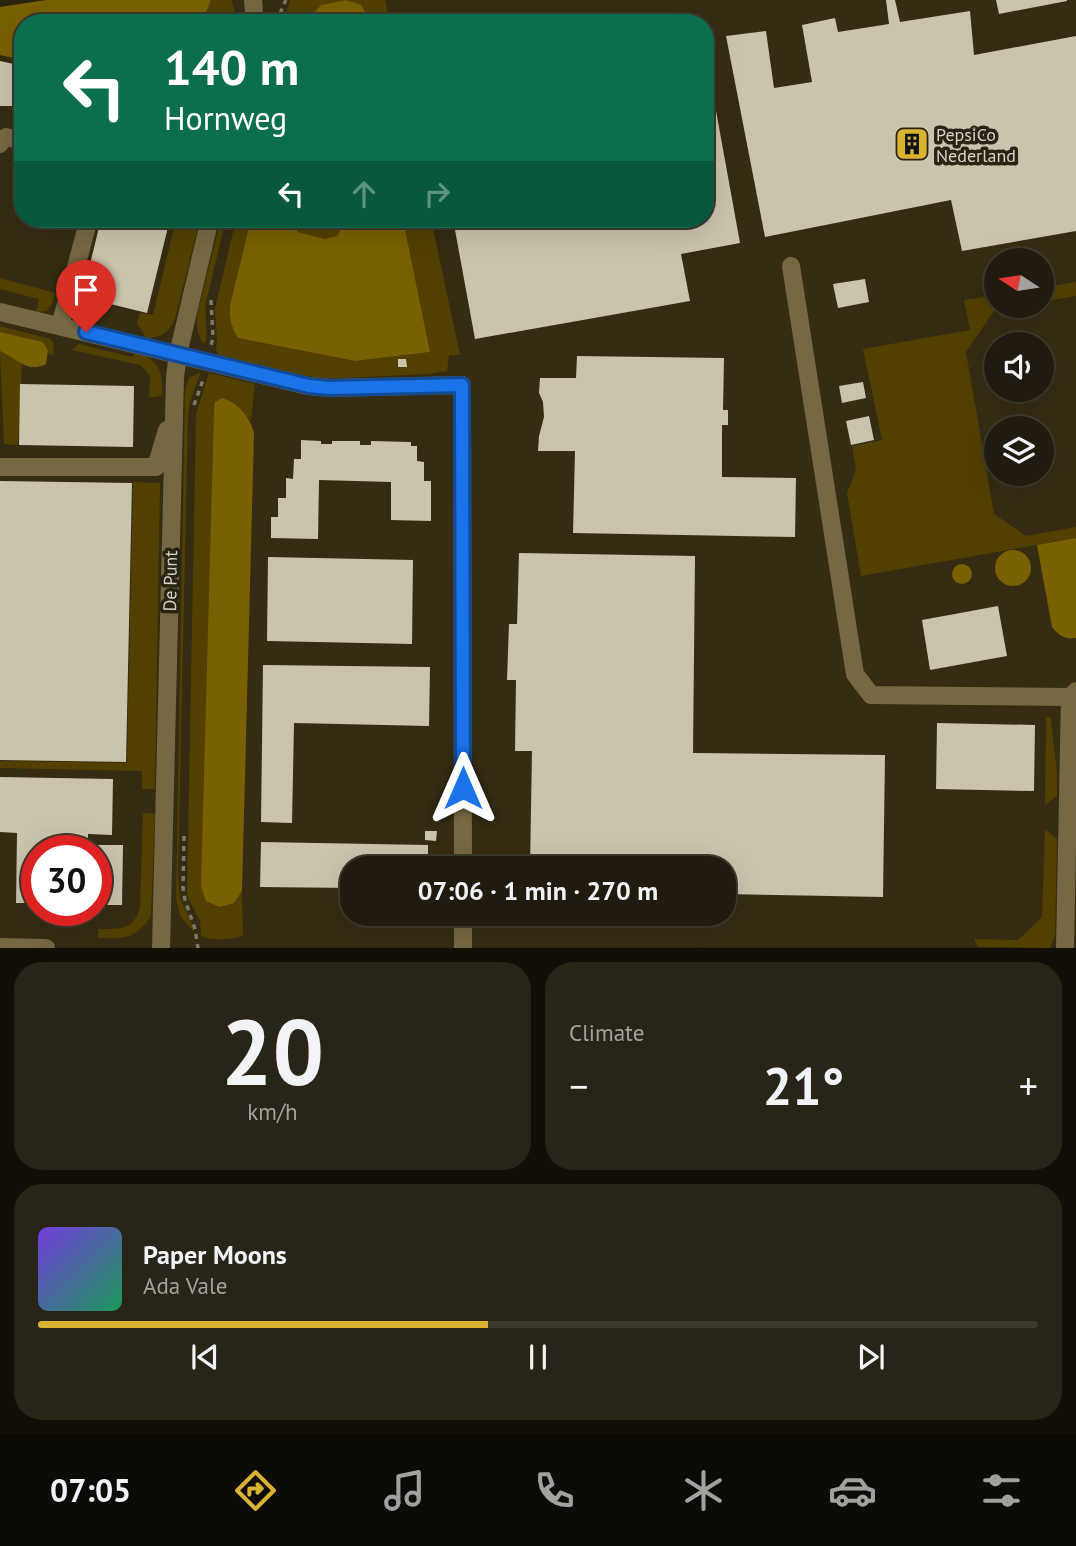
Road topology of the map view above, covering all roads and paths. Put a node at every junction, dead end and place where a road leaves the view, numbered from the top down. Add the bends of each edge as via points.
1 (87, 228) edge
2 (208, 228) edge
3 (791, 266) dead end
4 (213, 290) dead end
5 (0, 312) edge
6 (60, 326) junction
7 (213, 338) dead end
8 (178, 354) junction
9 (174, 407) junction
10 (0, 467) edge
11 (1073, 694) edge
12 (463, 856) edge
13 (463, 926) edge
14 (195, 929) dead end
15 (0, 947) edge
16 (46, 947) edge
17 (161, 947) edge
18 (198, 947) edge
19 (463, 947) edge
20 (1065, 947) edge

1 - 6 street
2 - 8 street, De Punt
3 - 11 street via 855,674 871,695
4 - 7 path
5 - 6 street
6 - 8 street
8 - 9 street, De Punt
8 - 12 street via 309,386 462,385
9 - 10 street via 156,467
9 - 17 street, De Punt
11 - 20 street
13 - 19 street
14 - 18 path
15 - 16 street

